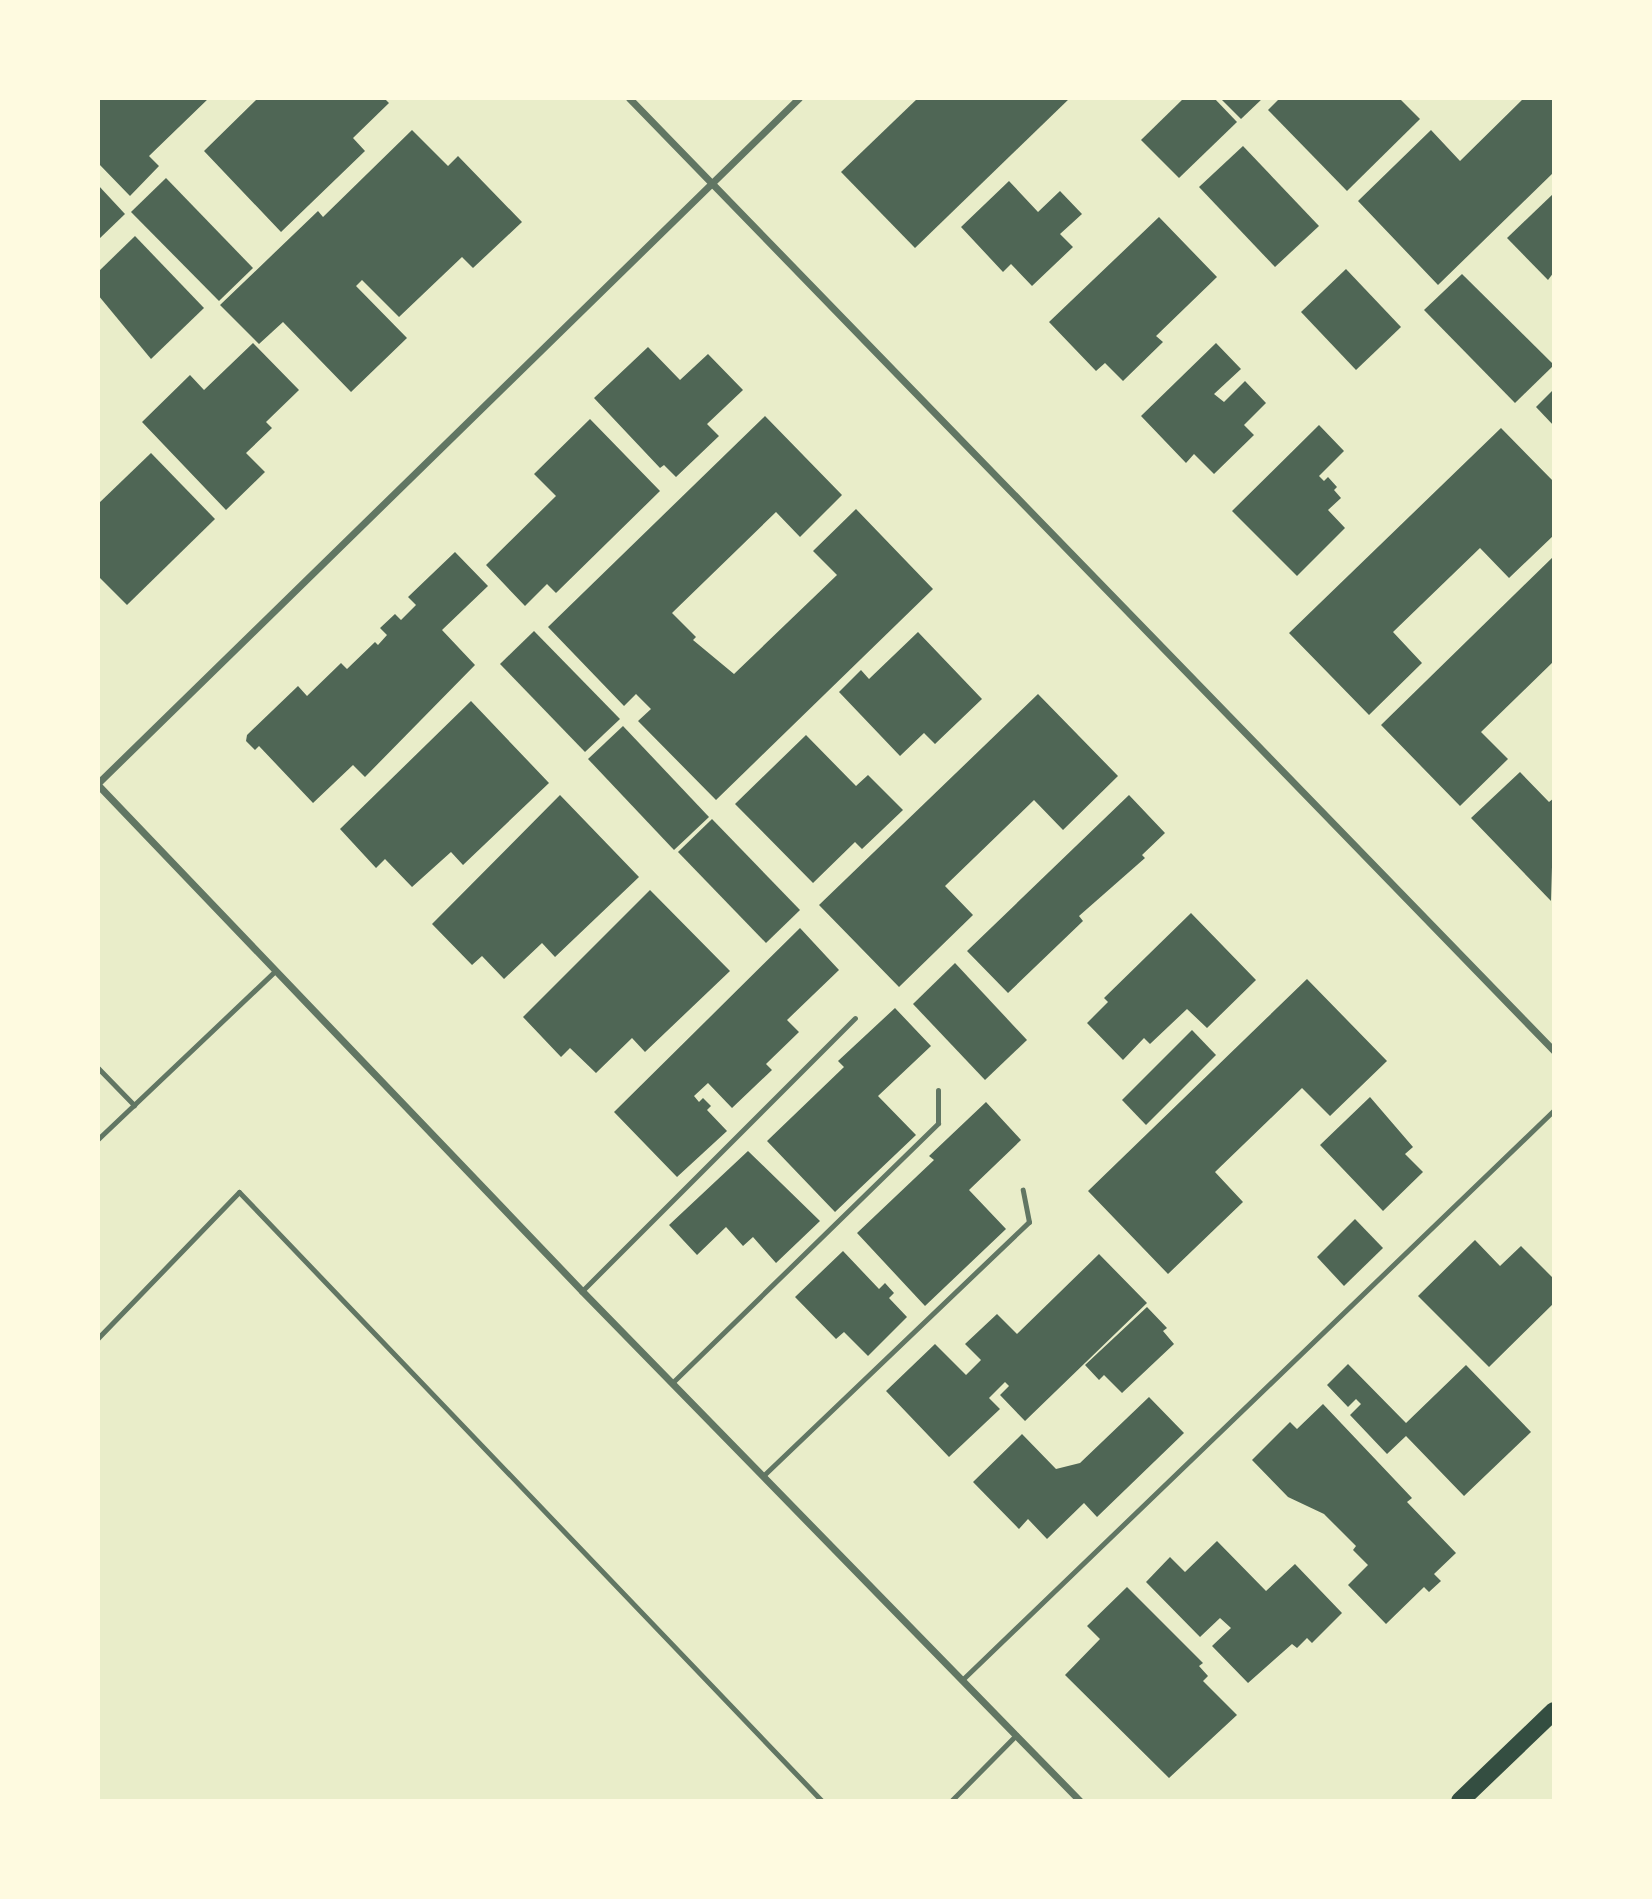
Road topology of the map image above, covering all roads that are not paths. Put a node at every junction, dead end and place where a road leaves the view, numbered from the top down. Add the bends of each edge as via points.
1 (629, 98) edge
2 (799, 98) edge
3 (713, 182) junction
4 (98, 784) edge
5 (276, 970) junction
6 (855, 1018) dead end
7 (1554, 1051) edge
8 (98, 1068) edge
9 (938, 1090) dead end
10 (134, 1105) junction
11 (1554, 1110) edge
12 (98, 1139) edge
13 (1023, 1190) dead end
14 (582, 1291) junction
15 (98, 1338) edge
16 (674, 1381) junction
17 (765, 1474) junction
18 (962, 1679) junction
19 (1554, 1711) edge
20 (1016, 1735) junction
21 (822, 1801) edge
22 (951, 1801) edge
23 (1080, 1801) edge
24 (1460, 1801) edge

1 - 3 street
2 - 3 street
3 - 4 street
3 - 7 street
4 - 5 street
5 - 10 lane
5 - 14 street
6 - 14 lane
8 - 10 lane
9 - 16 lane via 938,1123
10 - 12 lane
11 - 18 lane
13 - 17 lane via 1029,1222
14 - 16 street
15 - 21 lane via 239,1192
16 - 17 street
17 - 18 street
18 - 20 street
19 - 24 main road
20 - 22 lane
20 - 23 street

